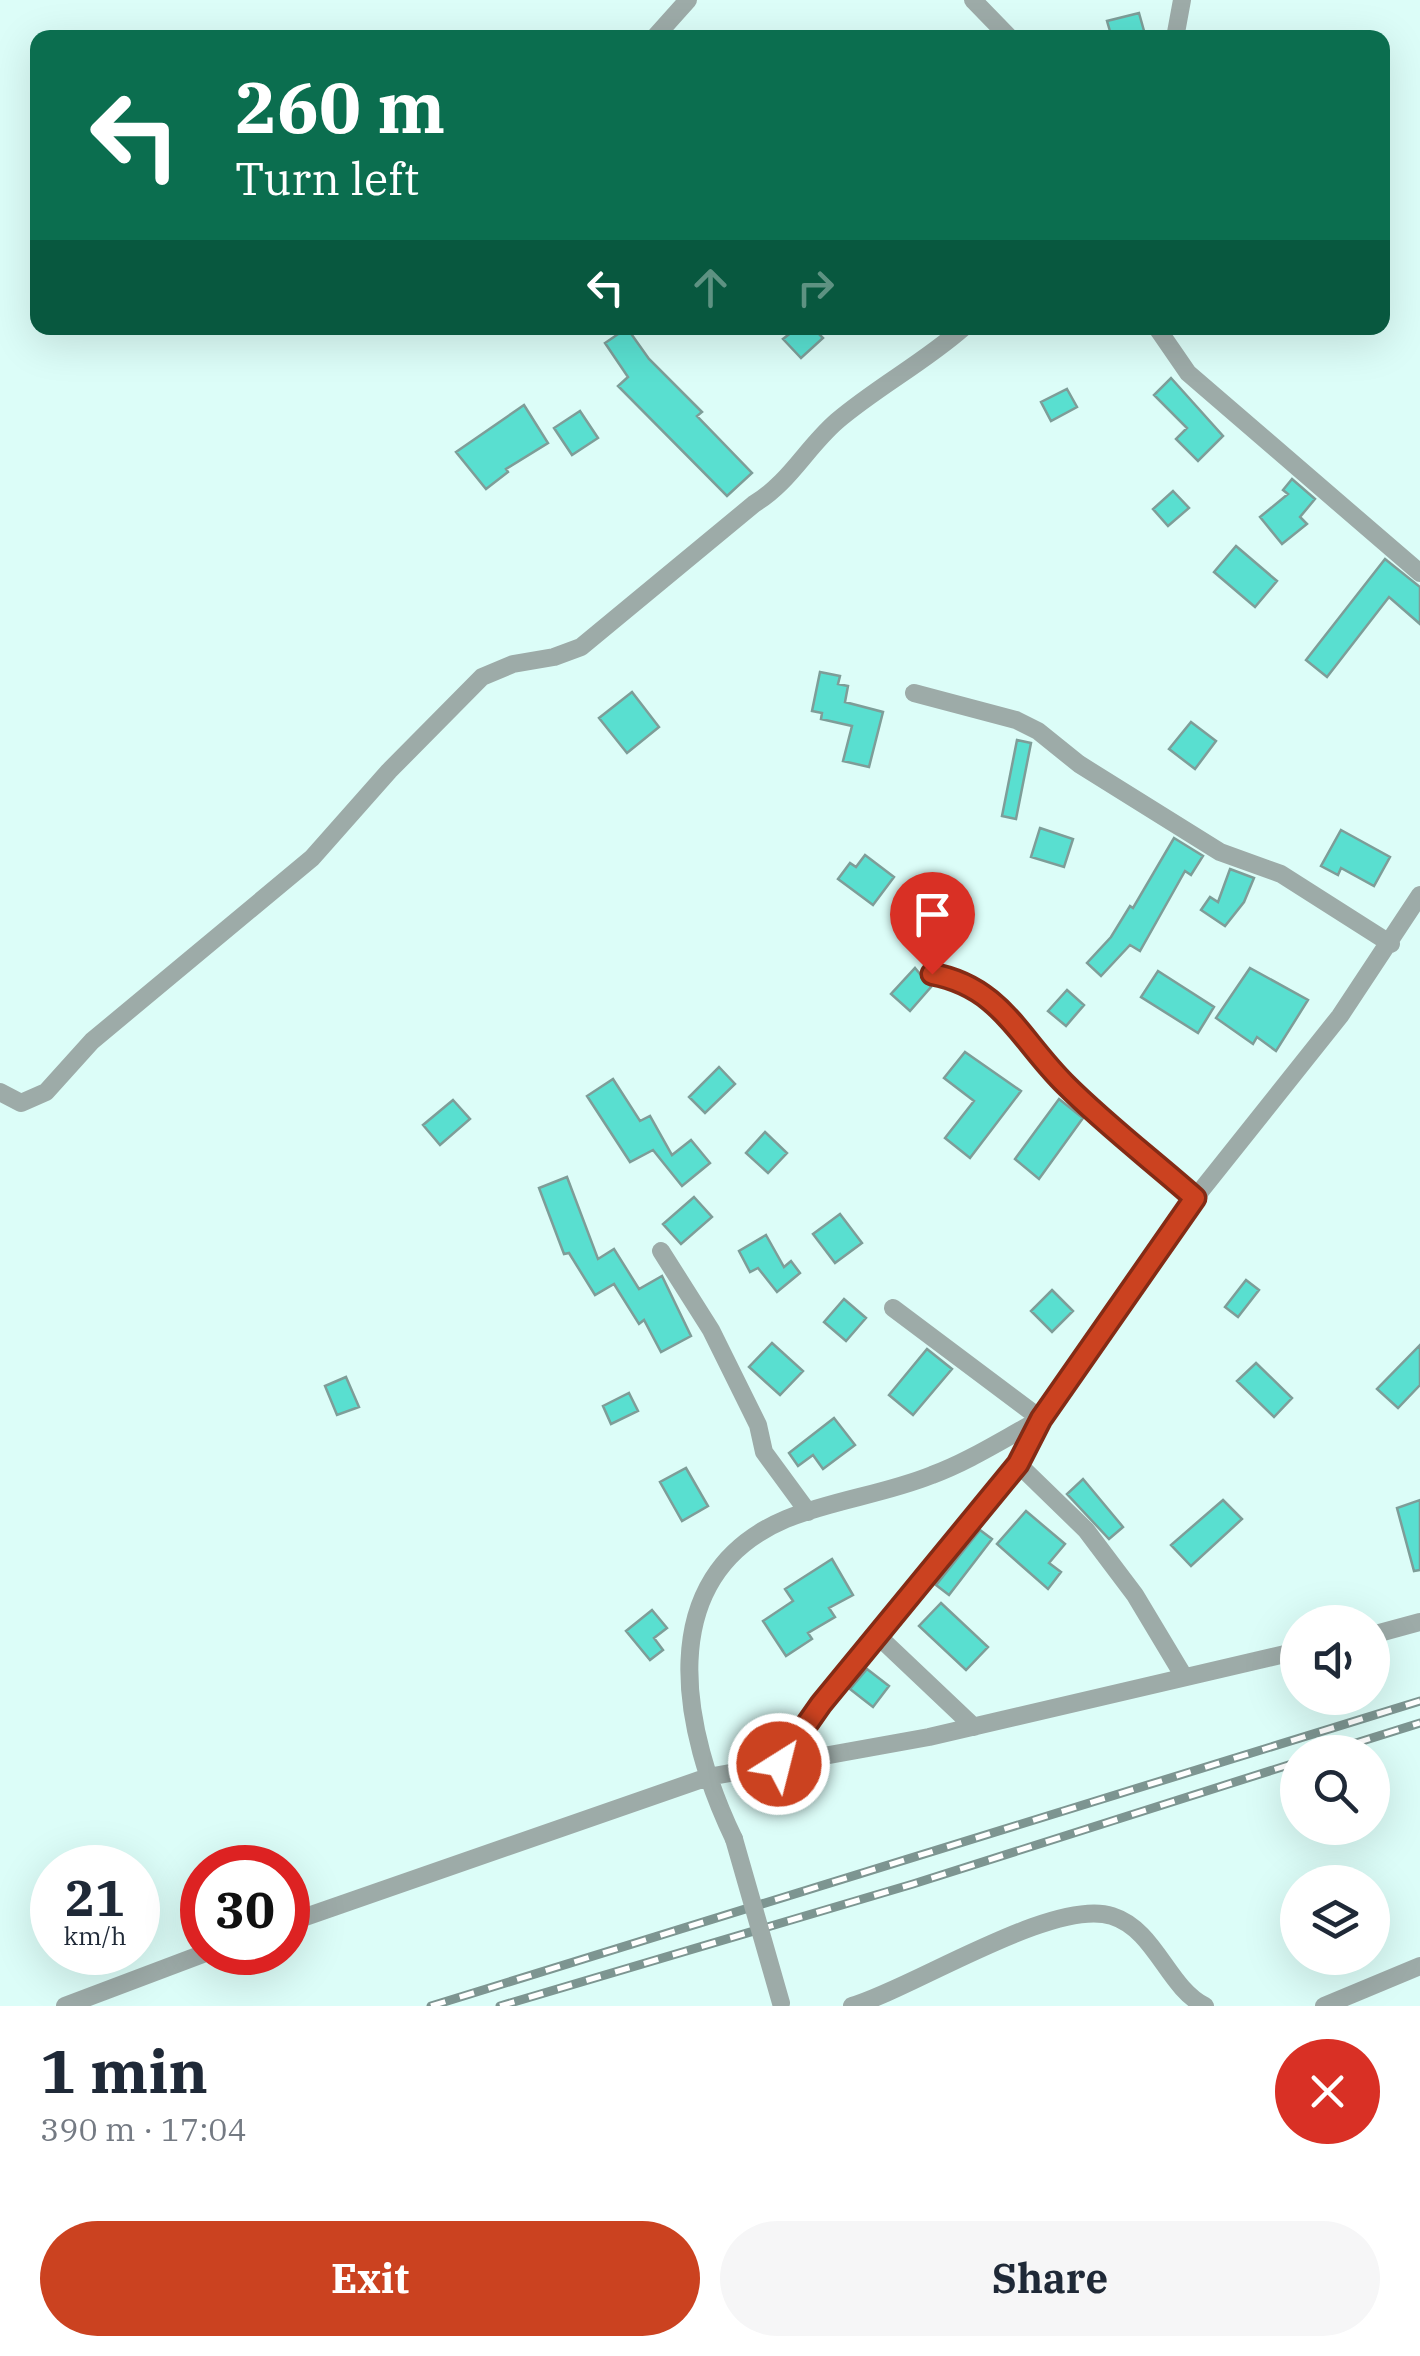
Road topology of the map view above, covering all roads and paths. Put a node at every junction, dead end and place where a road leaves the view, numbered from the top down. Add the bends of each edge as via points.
1 (688, 0) edge
2 (973, 0) edge
3 (1182, 0) edge
4 (661, 30) edge
5 (1002, 30) edge
6 (1176, 30) edge
7 (955, 335) edge
8 (1162, 335) edge
9 (1420, 573) edge
10 (914, 693) dead end
11 (1420, 895) edge
12 (1391, 944) junction
13 (932, 974) dead end
14 (0, 1092) edge
15 (1195, 1198) junction
16 (661, 1251) dead end
17 (893, 1308) dead end
18 (1041, 1419) junction
19 (1018, 1464) junction
20 (808, 1512) junction
21 (1420, 1622) edge
22 (1390, 1630) edge
23 (878, 1637) junction
24 (1280, 1655) edge
25 (1183, 1674) junction
26 (974, 1726) junction
27 (779, 1764) junction
28 (708, 1777) junction
29 (310, 1915) edge
30 (180, 1963) edge
31 (1420, 1966) edge
32 (782, 2004) edge
33 (65, 2006) edge
34 (852, 2006) edge
35 (1205, 2006) edge
36 (1324, 2006) edge

1 - 4 street
2 - 5 street
3 - 6 street
7 - 14 street via 833,425 776,490 611,626 582,647 482,678 312,858 92,1041 46,1092 21,1104
8 - 9 street via 1188,372
10 - 12 street via 1038,731 1220,852 1280,874
11 - 12 street
12 - 15 street
13 - 15 street via 961,980 996,1003 1064,1084
15 - 18 street
16 - 20 street via 711,1330 758,1425 764,1452
17 - 18 street
18 - 19 street
18 - 20 street via 932,1476
19 - 23 street
19 - 25 street via 1086,1530
20 - 28 street via 754,1536 725,1561 695,1621 690,1712
21 - 22 street
23 - 26 street
23 - 27 street
24 - 25 street
25 - 26 street
26 - 27 street
27 - 28 street
28 - 29 street
28 - 32 street, bridge via 734,1838
30 - 33 street
31 - 36 street
34 - 35 street via 1063,1918 1112,1916 1152,1946 1190,1998

